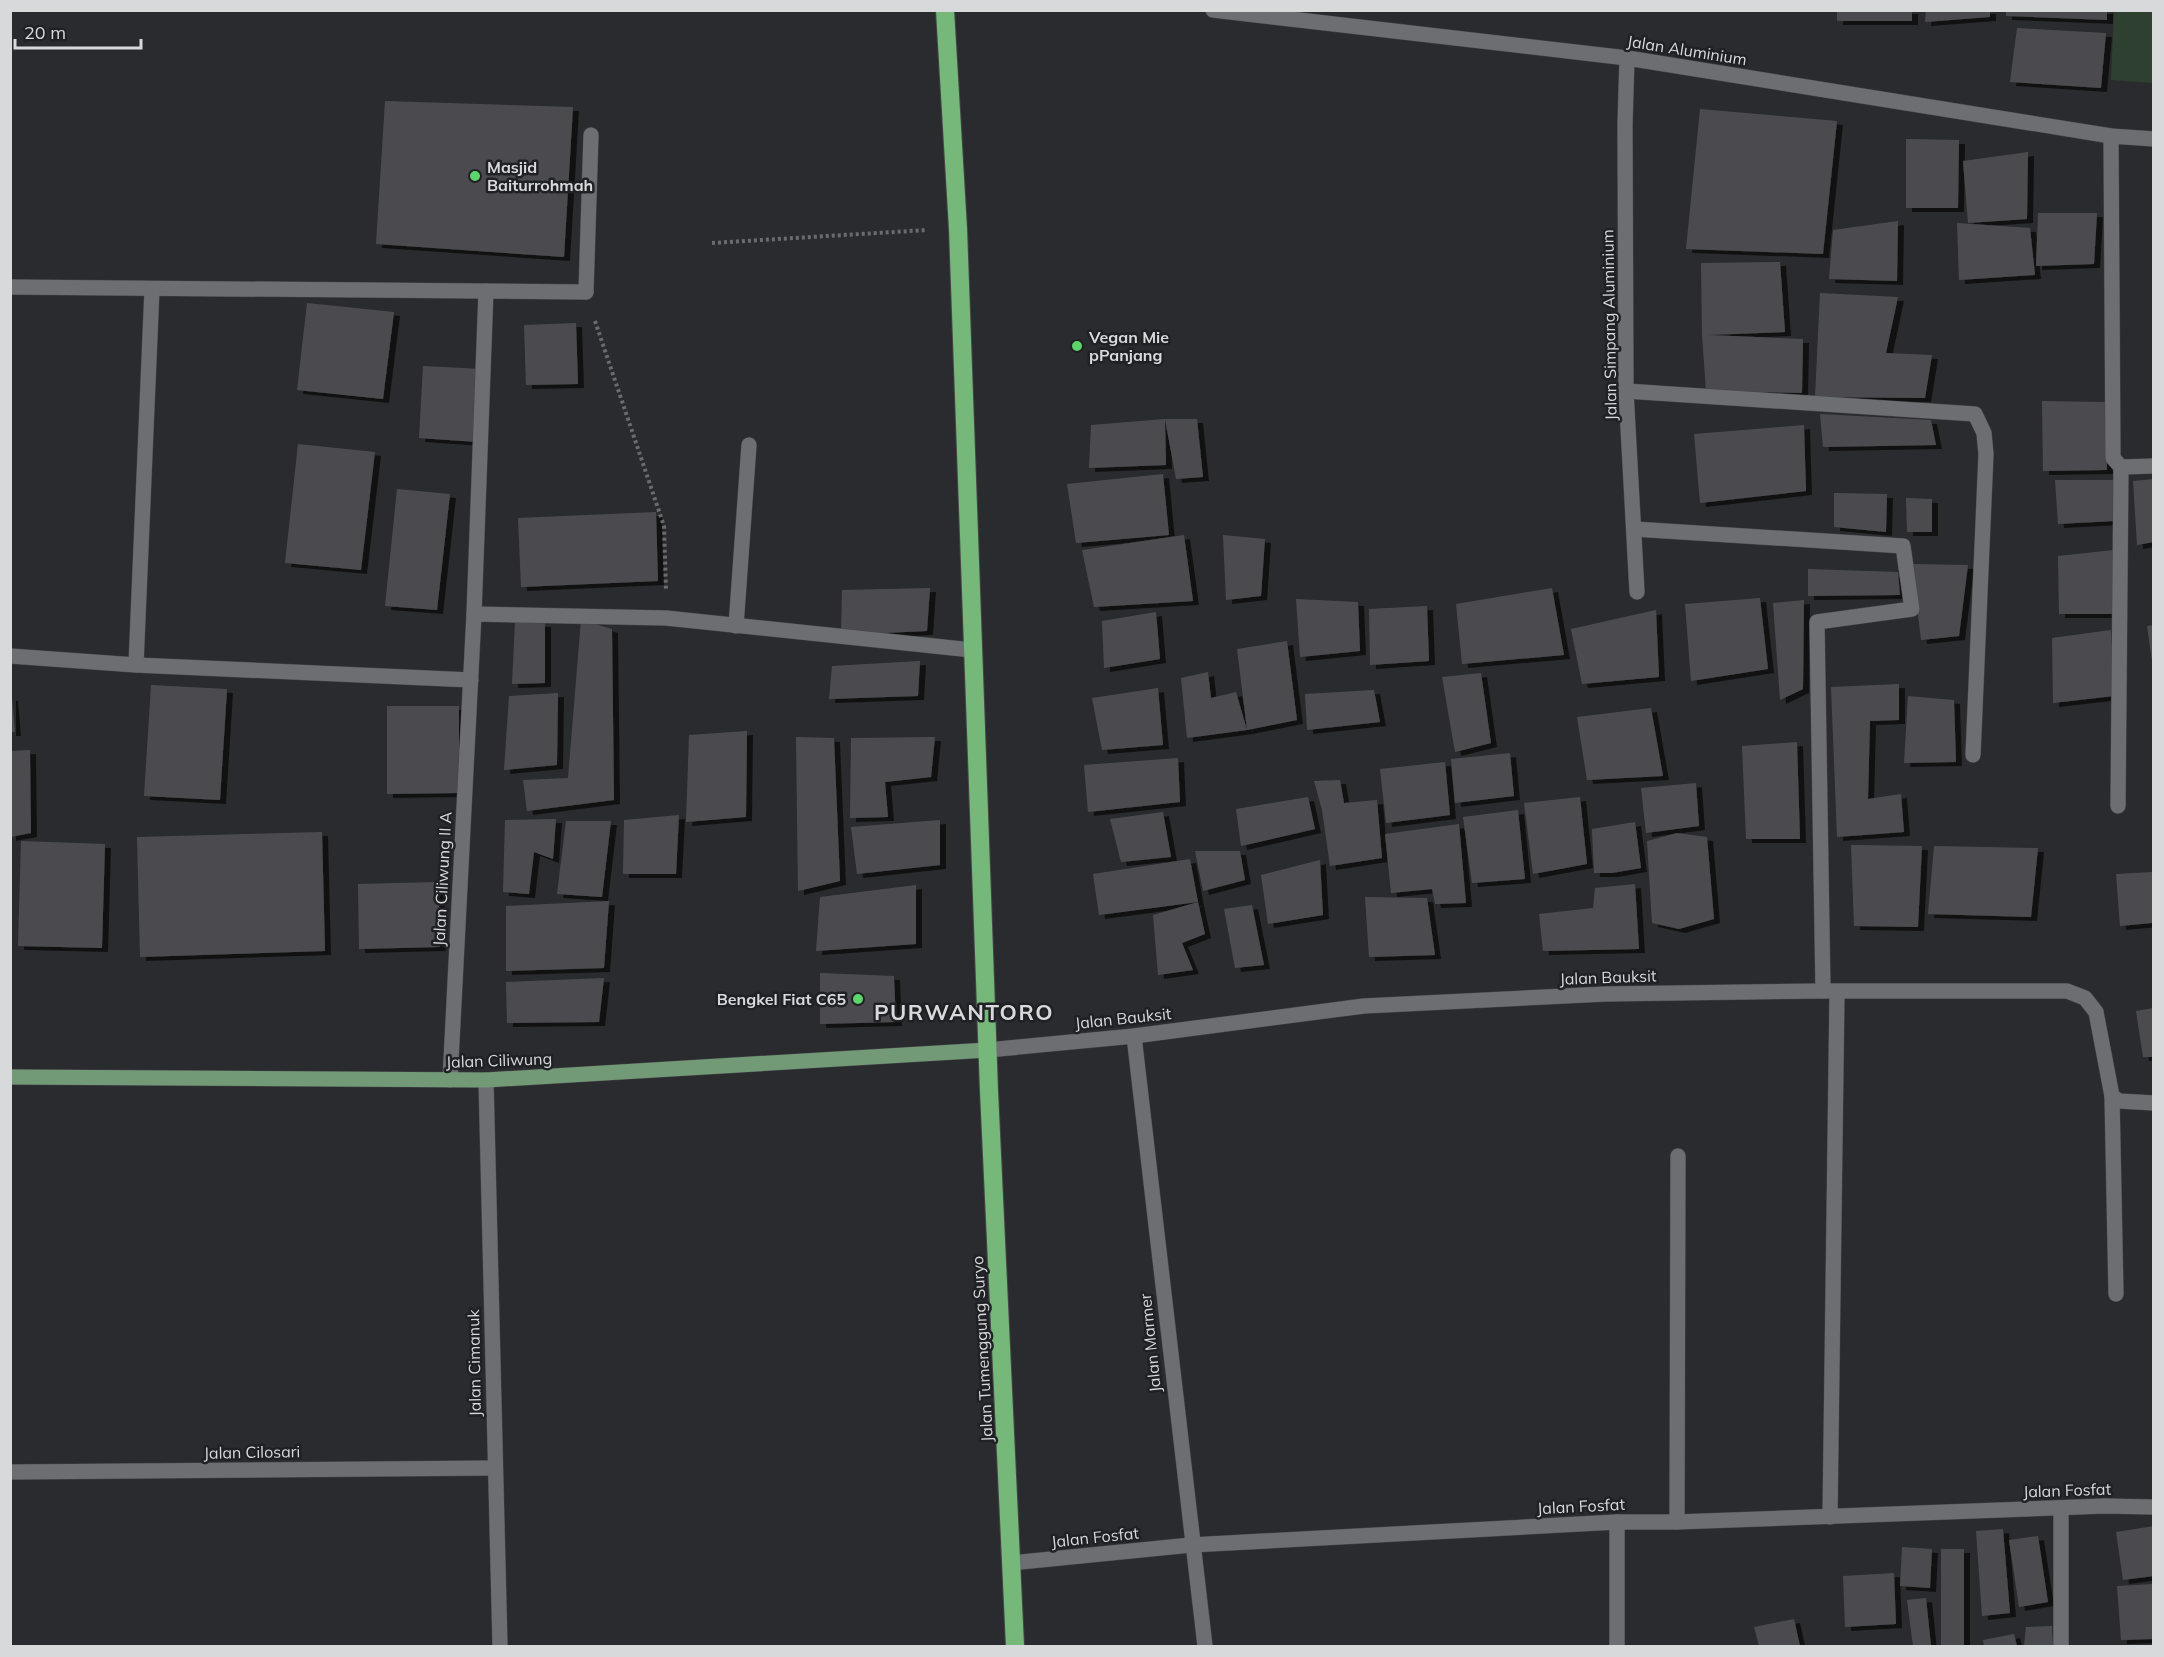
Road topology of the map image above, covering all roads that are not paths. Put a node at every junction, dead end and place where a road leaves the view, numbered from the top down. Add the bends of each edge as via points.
1 (945, 10) edge
2 (1213, 10) edge
3 (1627, 58) junction
4 (591, 135) dead end
5 (2111, 136) junction
6 (2154, 139) edge
7 (10, 287) edge
8 (152, 290) junction
9 (486, 291) junction
10 (1626, 391) junction
11 (749, 445) dead end
12 (2154, 466) edge
13 (2121, 467) junction
14 (1634, 530) junction
15 (1637, 592) dead end
16 (474, 614) junction
17 (736, 626) junction
18 (972, 650) junction
19 (10, 656) edge
20 (136, 665) junction
21 (471, 680) junction
22 (1973, 755) dead end
23 (2118, 806) dead end
24 (1830, 991) junction
25 (1134, 1036) junction
26 (988, 1050) junction
27 (10, 1077) edge
28 (450, 1080) junction
29 (486, 1080) junction
30 (2112, 1096) junction
31 (2154, 1102) edge
32 (1678, 1156) dead end
33 (2116, 1294) dead end
34 (494, 1468) junction
35 (10, 1472) edge
36 (2154, 1507) edge
37 (2061, 1508) junction
38 (1830, 1516) junction
39 (1617, 1522) junction
40 (1677, 1522) junction
41 (1191, 1545) junction
42 (1011, 1563) junction
43 (500, 1647) edge
44 (1015, 1647) edge
45 (1205, 1647) edge
46 (1617, 1647) edge
47 (2061, 1647) edge

1 - 18 highway, Jalan Tumenggung Suryo via 958,229
2 - 3 street, Jalan Aluminium
3 - 5 street, Jalan Aluminium
3 - 10 street, Jalan Simpang Aluminium
4 - 9 street via 586,292
5 - 6 street, Jalan Aluminium
5 - 13 street via 2113,458
7 - 8 street
8 - 9 street
8 - 20 street
9 - 16 street, Jalan Ciliwung II A
10 - 14 street, Jalan Simpang Aluminium
10 - 22 street via 1975,414 1984,433 1986,454
11 - 17 street
12 - 13 street
13 - 23 street
14 - 15 street, Jalan Simpang Aluminium
14 - 24 street via 1903,546 1912,609 1817,622
16 - 17 street via 666,618
16 - 21 street, Jalan Ciliwung II A
17 - 18 street
18 - 26 highway, Jalan Tumenggung Suryo
19 - 20 street
20 - 21 street
21 - 28 street, Jalan Ciliwung II A
24 - 25 street, Jalan Bauksit via 1606,994 1364,1006
24 - 30 street, Jalan Bauksit via 2067,991 2085,998 2096,1012
24 - 38 street
25 - 26 street, Jalan Bauksit
25 - 41 street, Jalan Marmer
26 - 29 main road, Jalan Ciliwung
26 - 42 highway, Jalan Tumenggung Suryo
27 - 28 main road, Jalan Ciliwung
28 - 29 main road, Jalan Ciliwung
29 - 34 street, Jalan Cimanuk
30 - 31 street via 2119,1101
30 - 33 street, Jalan Bauksit
32 - 40 street
34 - 35 street, Jalan Cilosari
34 - 43 street, Jalan Cimanuk
36 - 37 street, Jalan Fosfat
37 - 38 street, Jalan Fosfat
37 - 47 street
38 - 40 street, Jalan Fosfat
39 - 40 street, Jalan Fosfat
39 - 41 street, Jalan Fosfat
39 - 46 street
41 - 42 street, Jalan Fosfat
41 - 45 street, Jalan Marmer
42 - 44 highway, Jalan Tumenggung Suryo

